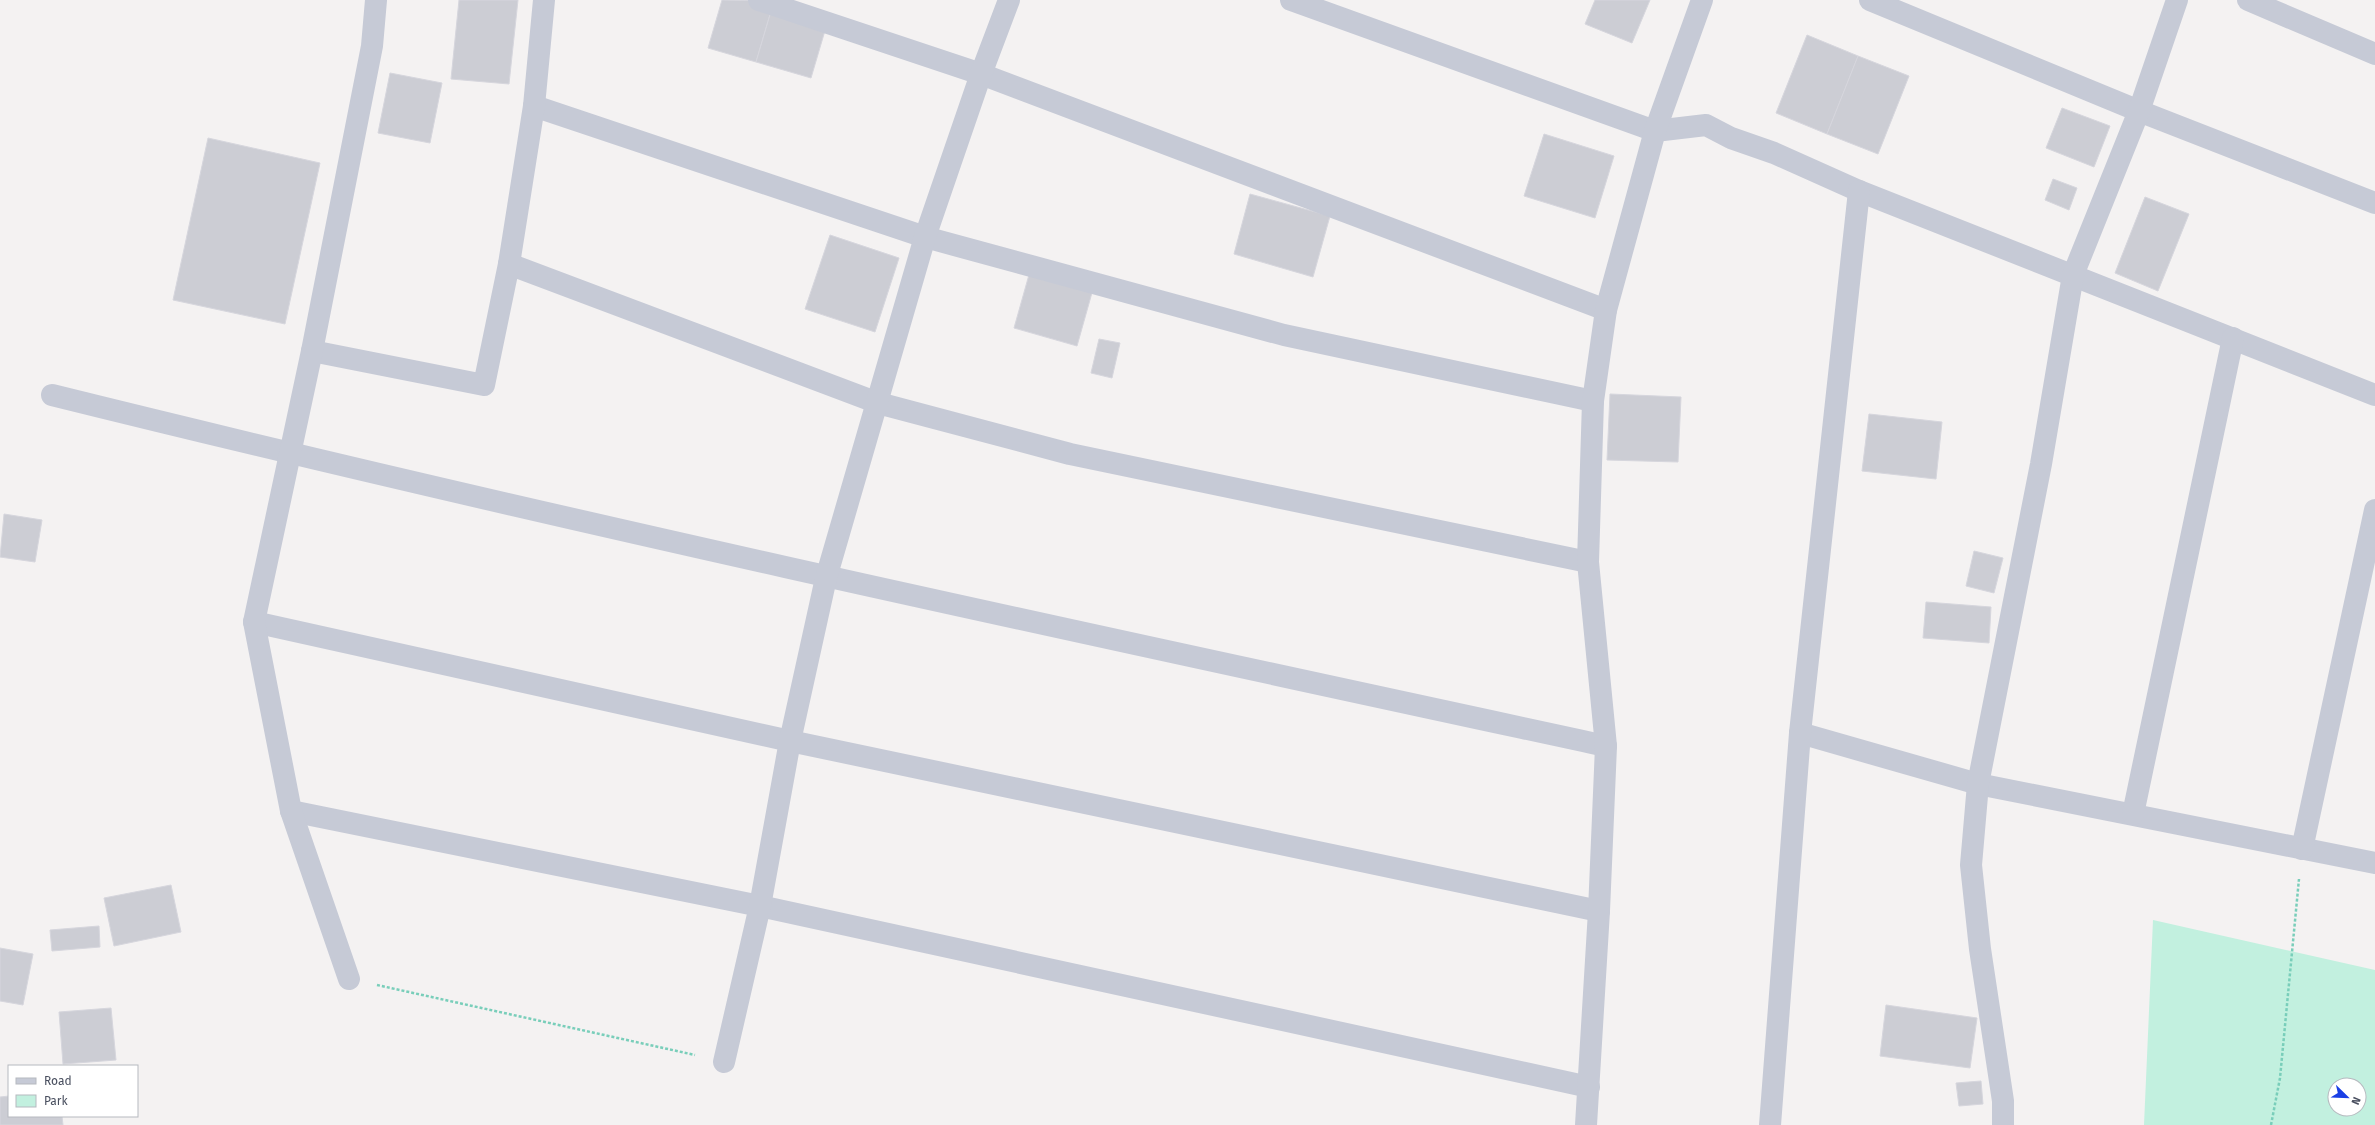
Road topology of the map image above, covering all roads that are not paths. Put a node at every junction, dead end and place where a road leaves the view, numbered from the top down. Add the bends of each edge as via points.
1 (376, 0) edge
2 (544, 0) edge
3 (760, 0) edge
4 (1009, 0) edge
5 (1291, 0) edge
6 (1702, 0) edge
7 (1870, 0) edge
8 (2177, 0) edge
9 (2248, 0) edge
10 (2375, 54) edge
11 (981, 74) junction
12 (534, 106) junction
13 (2139, 111) junction
14 (1655, 131) junction
15 (1859, 192) junction
16 (2375, 203) edge
17 (925, 237) junction
18 (509, 264) junction
19 (2073, 275) junction
20 (1606, 310) junction
21 (2233, 338) junction
22 (312, 351) junction
23 (52, 395) dead end
24 (2375, 395) edge
25 (1593, 400) junction
26 (878, 403) junction
27 (291, 454) junction
28 (2375, 510) edge
29 (1588, 562) junction
30 (826, 578) junction
31 (254, 622) junction
32 (1800, 733) junction
33 (790, 741) junction
34 (1606, 746) junction
35 (1978, 784) junction
36 (291, 811) junction
37 (2133, 814) junction
38 (2302, 849) junction
39 (2375, 863) edge
40 (760, 906) junction
41 (1600, 911) junction
42 (349, 979) road end
43 (724, 1062) road end
44 (1588, 1087) junction
45 (1586, 1125) edge
46 (1770, 1125) edge
47 (2003, 1125) edge

1 - 22 street via 372,46
2 - 12 street
3 - 11 street
4 - 11 street
5 - 14 street
6 - 14 street
7 - 13 street
8 - 13 street
9 - 10 street
11 - 17 street
11 - 20 street
12 - 17 street
12 - 18 street
13 - 16 street
13 - 19 street
14 - 15 street via 1706,125
14 - 20 street
15 - 19 street
15 - 32 street
17 - 25 street via 1284,335
17 - 26 street
18 - 22 street via 484,385
18 - 26 street
19 - 21 street
19 - 35 street via 2041,464
20 - 25 street
21 - 24 street
21 - 37 street
22 - 27 street
23 - 27 street
25 - 29 street
26 - 29 street via 1070,454
26 - 30 street
27 - 30 street
27 - 31 street
28 - 38 street
29 - 34 street
30 - 33 street
30 - 34 street
31 - 33 street
31 - 36 street
32 - 35 street
32 - 46 street
33 - 40 street
33 - 41 street
34 - 41 street
35 - 37 street
35 - 47 street via 1971,865 1980,948 2003,1101
36 - 40 street
36 - 42 street
37 - 38 street
38 - 39 street
40 - 43 street
40 - 44 street
41 - 44 street
44 - 45 street

